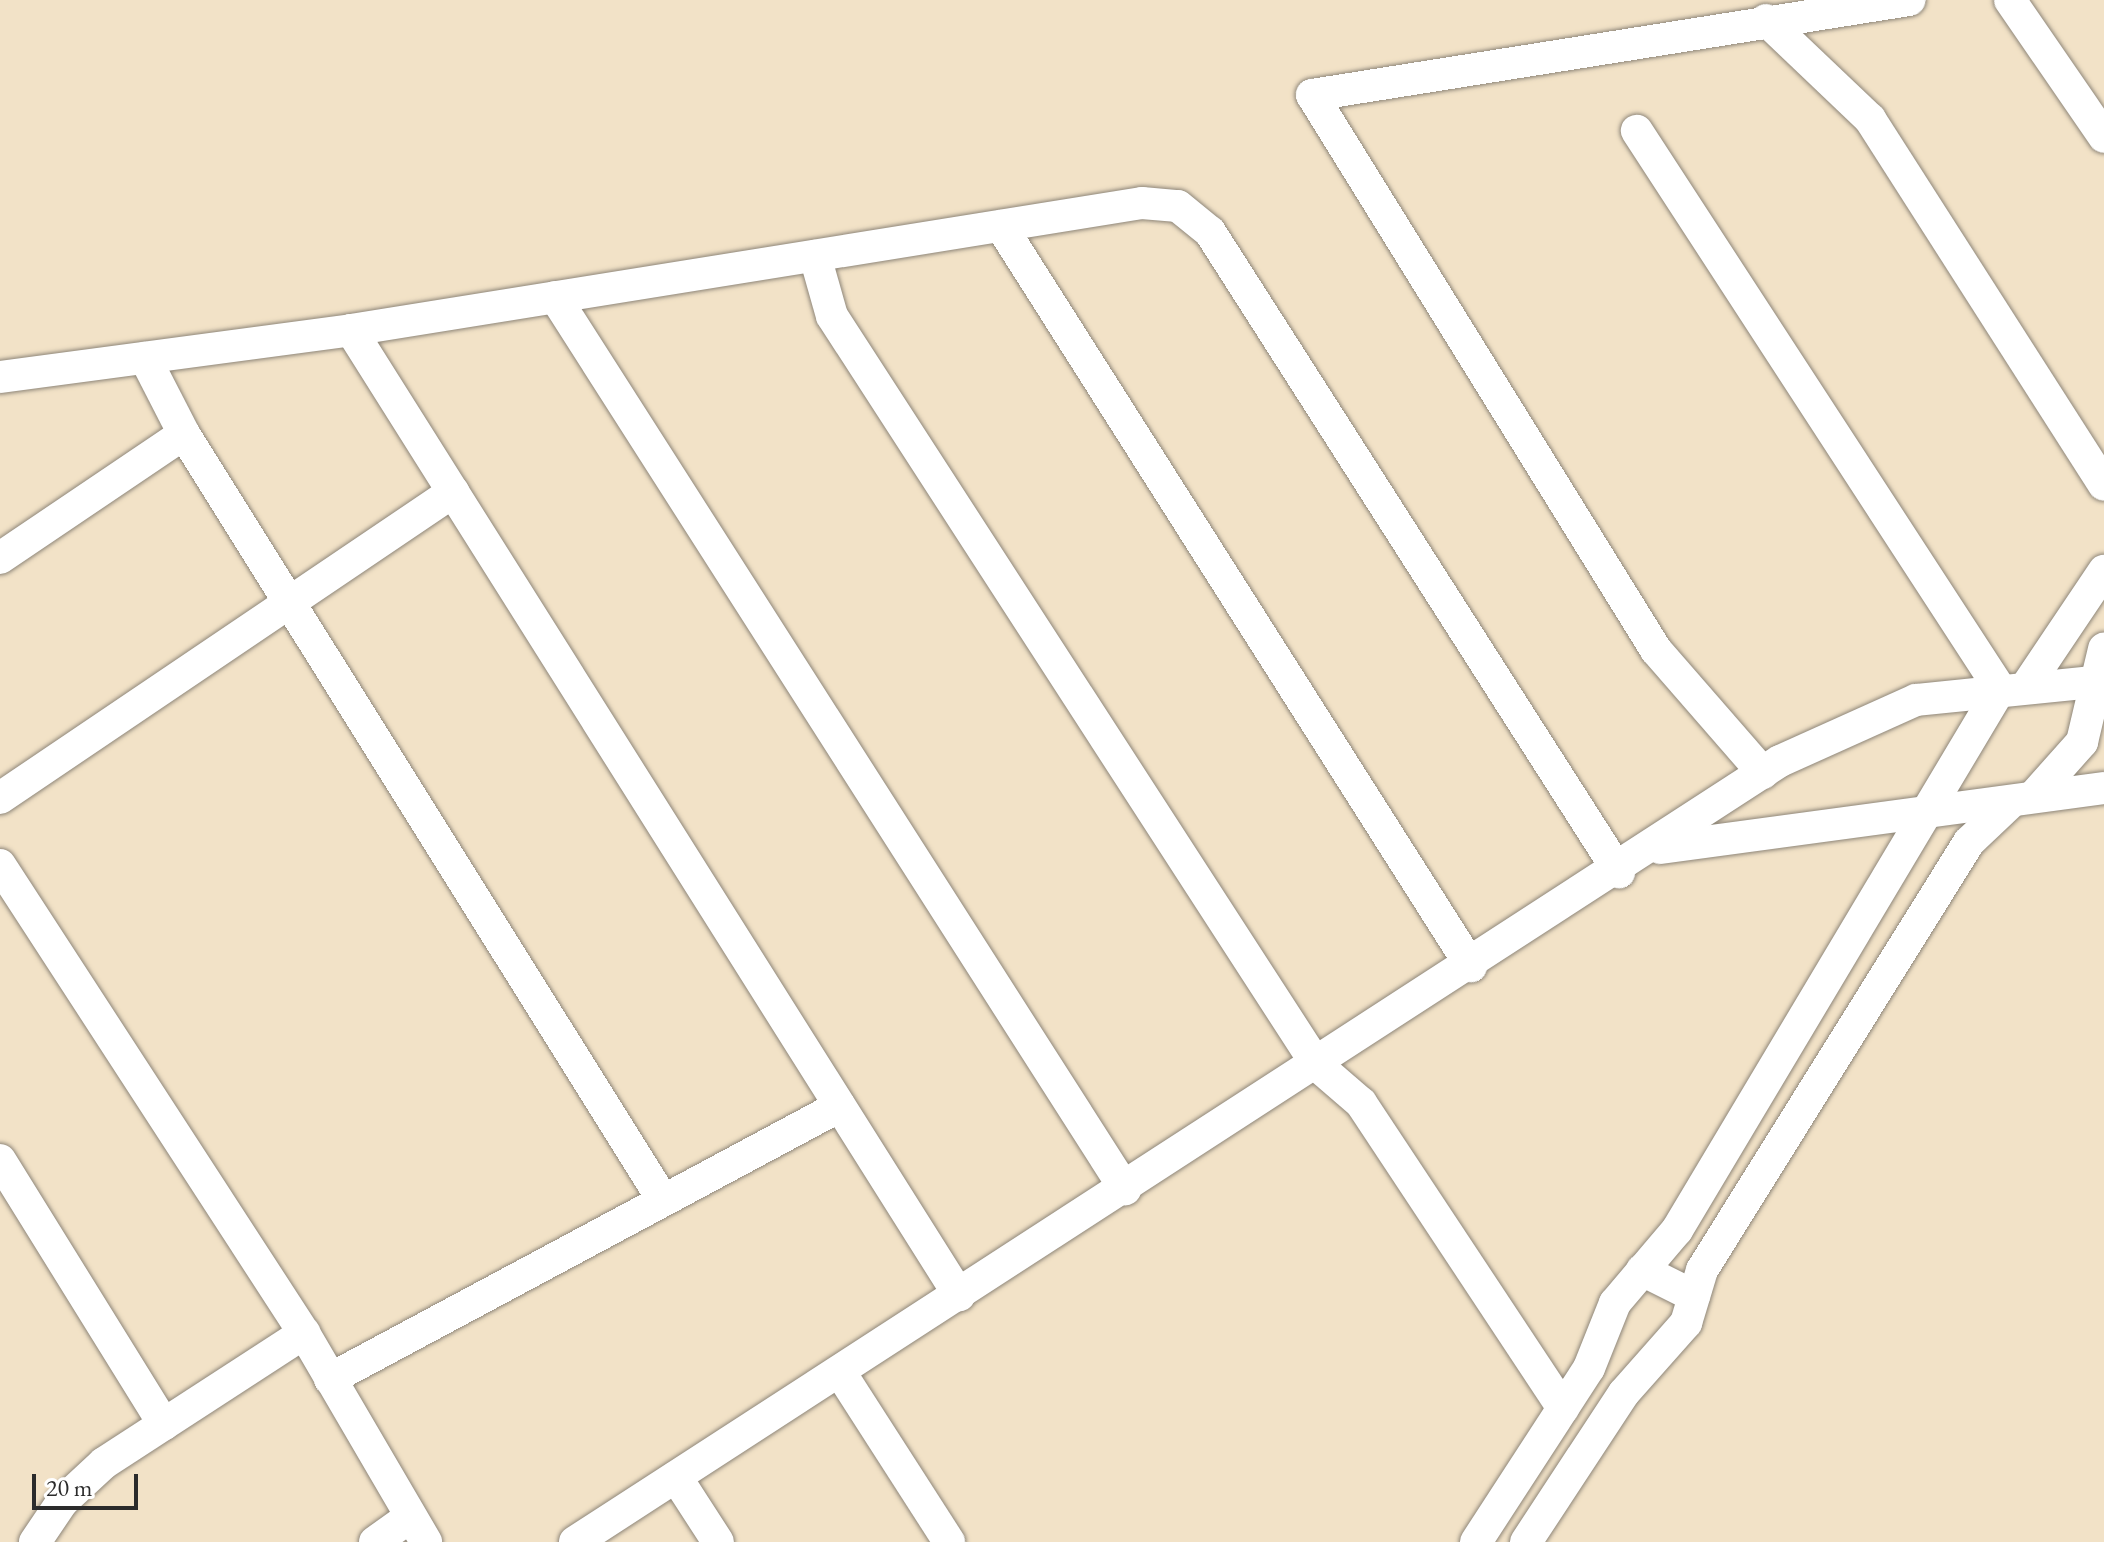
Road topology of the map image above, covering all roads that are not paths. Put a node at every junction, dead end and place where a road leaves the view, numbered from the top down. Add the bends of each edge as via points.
1 (1909, 0) edge
2 (2010, 0) edge
3 (1766, 20) junction
4 (1637, 131) dead end
5 (2104, 137) edge
6 (1001, 226) junction
7 (815, 256) junction
8 (555, 297) junction
9 (351, 330) junction
10 (145, 358) junction
11 (0, 377) edge
12 (184, 434) junction
13 (2104, 485) edge
14 (453, 492) junction
15 (0, 558) edge
16 (2104, 571) edge
17 (291, 602) junction
18 (2104, 649) edge
19 (2100, 682) edge
20 (2013, 688) junction
21 (1763, 773) junction
22 (2104, 788) edge
23 (0, 798) edge
24 (2021, 801) junction
25 (1928, 815) junction
26 (1653, 849) junction
27 (0, 865) edge
28 (1619, 872) junction
29 (1471, 966) junction
30 (1317, 1065) junction
31 (840, 1106) junction
32 (0, 1160) edge
33 (1125, 1189) junction
34 (663, 1200) junction
35 (1642, 1270) junction
36 (959, 1295) junction
37 (1694, 1296) junction
38 (304, 1333) junction
39 (1599, 1348) junction
40 (840, 1372) junction
41 (1641, 1376) junction
42 (330, 1379) junction
43 (1563, 1408) junction
44 (164, 1424) junction
45 (676, 1477) junction
46 (418, 1530) edge
47 (35, 1542) edge
48 (375, 1542) edge
49 (575, 1542) edge
50 (718, 1542) edge
51 (949, 1542) edge
52 (1476, 1542) edge
53 (1526, 1542) edge

1 - 3 street
2 - 5 street
3 - 13 street via 1870,119
3 - 21 street via 1312,95 1656,650
4 - 20 street
6 - 7 street
6 - 28 street via 1158,202 1194,215
6 - 29 street
7 - 8 street
7 - 30 street via 832,316
8 - 9 street
8 - 33 street
9 - 10 street
9 - 14 street
10 - 11 street
10 - 12 street
12 - 15 street
12 - 17 street
14 - 17 street
14 - 31 street
16 - 20 street
17 - 23 street
17 - 34 street
18 - 19 street
19 - 20 street
19 - 24 street via 2082,742
20 - 21 street via 1916,700
20 - 25 street
21 - 26 street
22 - 24 street
24 - 25 street
24 - 37 street via 1969,842 1702,1270
25 - 26 street
25 - 35 street via 1677,1230
26 - 28 street
27 - 38 street
28 - 29 street
29 - 30 street
30 - 33 street
30 - 43 street via 1361,1103
31 - 34 street
31 - 36 street
32 - 44 street
33 - 36 street
34 - 42 street
35 - 37 street
35 - 39 street via 1615,1303
36 - 40 street
37 - 41 street via 1686,1323
38 - 42 street
38 - 44 street
39 - 41 street
39 - 43 street
40 - 45 street
40 - 51 street
41 - 53 street
42 - 46 street
43 - 52 street
44 - 47 street via 104,1463 62,1502
45 - 49 street
45 - 50 street
46 - 48 street

